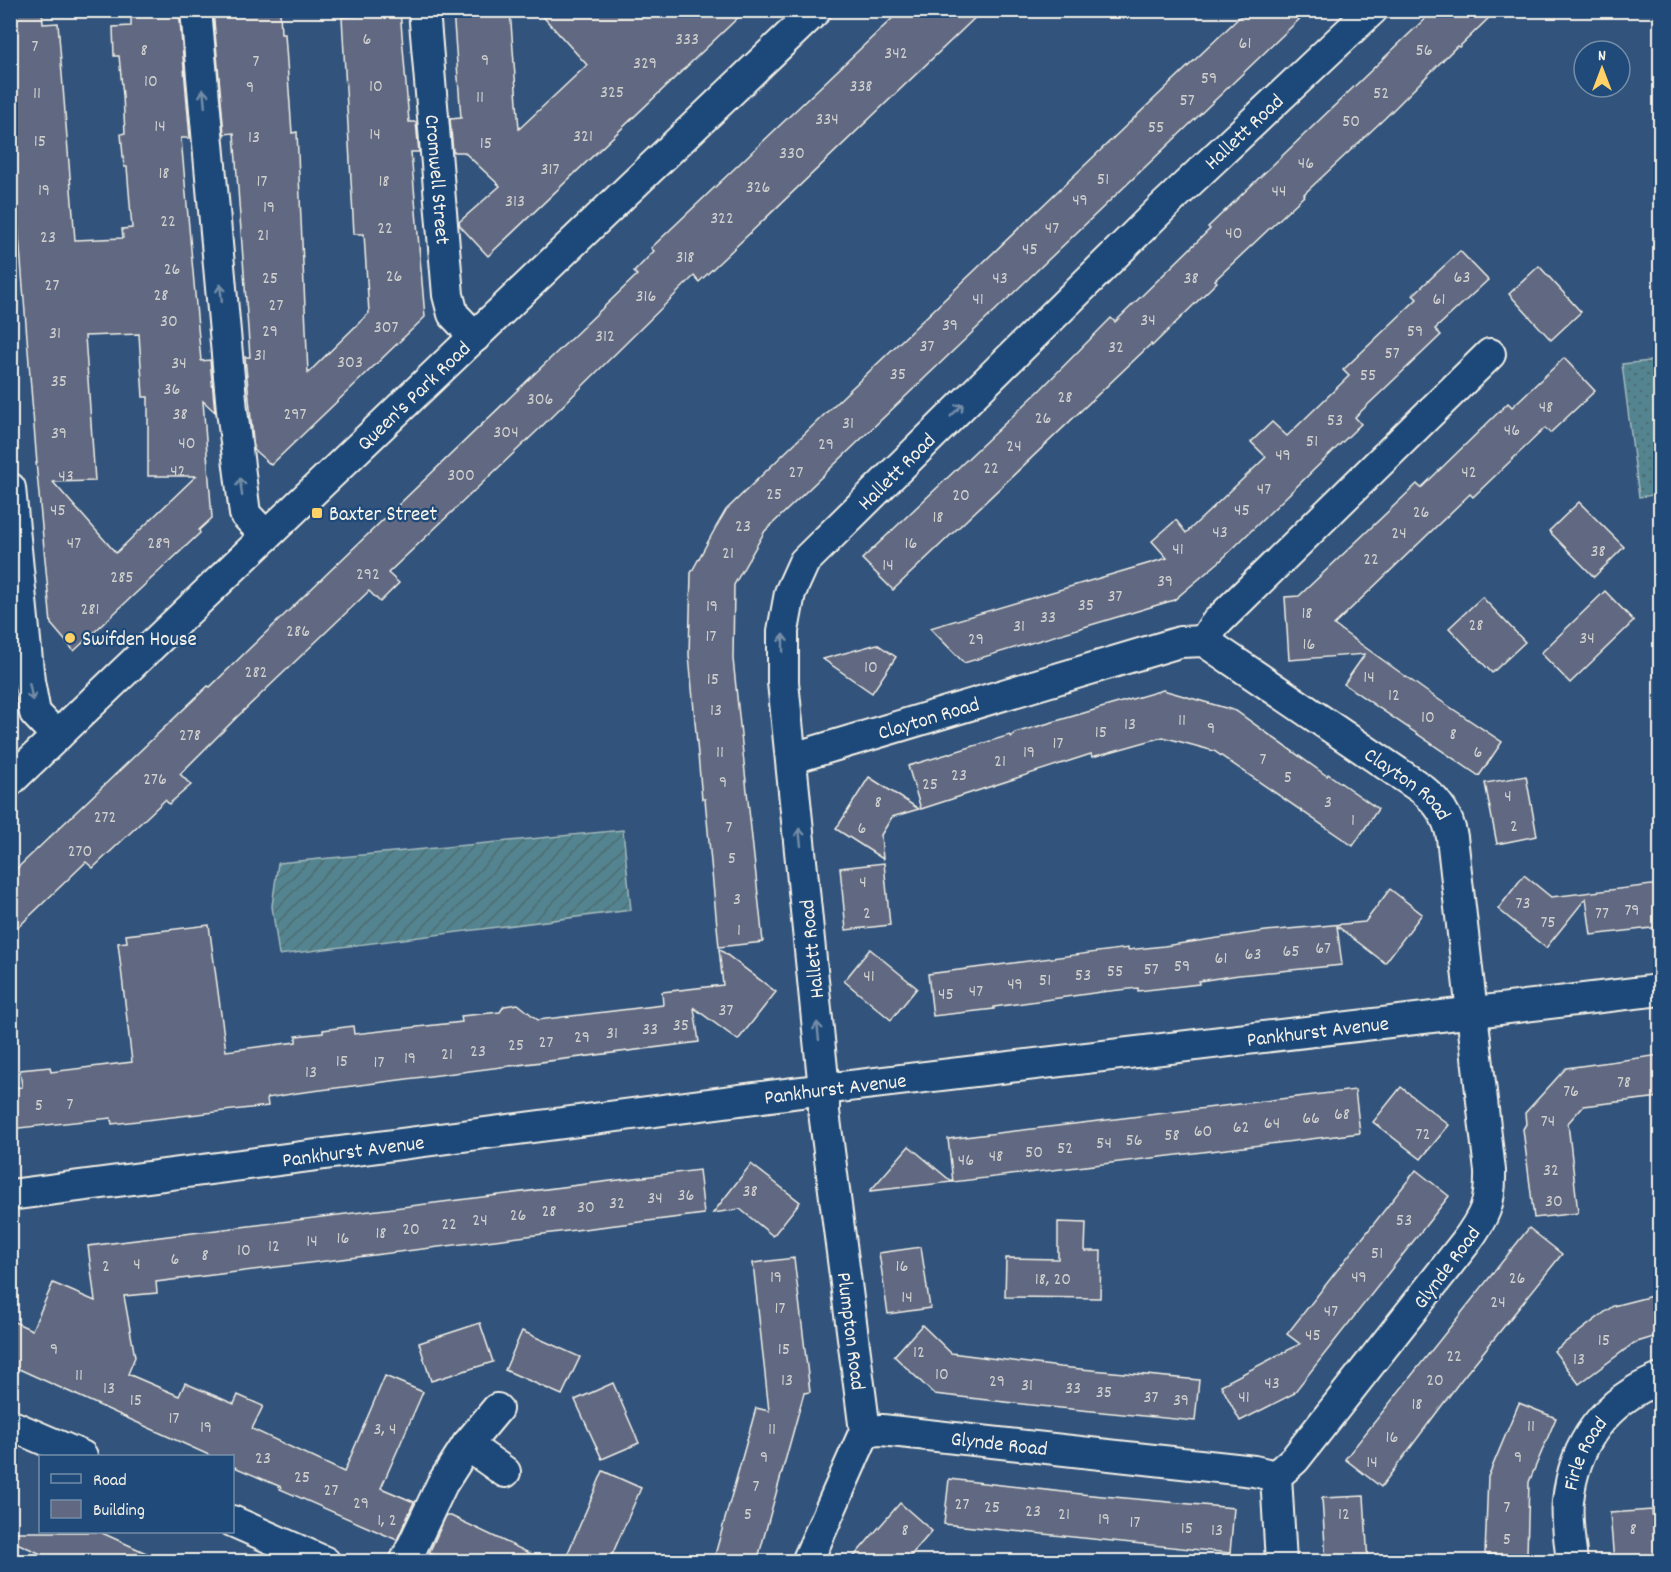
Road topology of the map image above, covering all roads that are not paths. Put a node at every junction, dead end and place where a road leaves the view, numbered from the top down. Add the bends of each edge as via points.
1 (196, 10) edge
2 (424, 10) edge
3 (816, 10) edge
4 (1372, 10) edge
5 (475, 337) junction
6 (1490, 354) dead end
7 (10, 488) edge
8 (266, 536) junction
9 (1204, 641) junction
10 (57, 736) junction
11 (792, 757) junction
12 (10, 781) edge
13 (1660, 990) edge
14 (1473, 1011) junction
15 (824, 1089) junction
16 (10, 1195) edge
17 (1660, 1379) edge
18 (497, 1409) dead end
19 (10, 1425) edge
20 (865, 1431) junction
21 (467, 1445) junction
22 (80, 1455) edge
23 (505, 1472) dead end
24 (1276, 1476) junction
25 (234, 1522) edge
26 (325, 1562) edge
27 (405, 1562) edge
28 (807, 1562) edge
29 (1281, 1562) edge
30 (1572, 1562) edge

8 -> 1 street via 245,514
2 - 5 street, Cromwell Street via 448,295 453,314
3 - 5 street, Queen's Park Road
11 -> 4 street, Hallett Road via 783,682 783,630 790,593 804,562 1163,207
5 - 8 street, Queen's Park Road
6 - 9 street via 1215,624
7 -> 10 street via 35,713
8 - 10 street, Queen's Park Road
9 - 11 street, Clayton Road via 1180,642
9 - 14 street, Clayton Road via 1422,789 1442,808 1452,837
10 - 12 street, Queen's Park Road
15 -> 11 street, Hallett Road
13 - 14 street, Pankhurst Avenue
14 - 15 street, Pankhurst Avenue
14 - 24 street, Glynde Road via 1490,1171 1488,1206 1465,1243 1358,1380 1295,1459
15 - 16 street, Pankhurst Avenue
15 - 20 street, Plumpton Road
17 - 30 street, Firle Road via 1624,1396 1587,1439 1568,1501
18 - 21 street
19 - 22 street
20 - 24 street, Glynde Road
20 - 28 street
21 - 23 street
21 - 27 street via 442,1484
24 - 29 street
25 - 26 street

